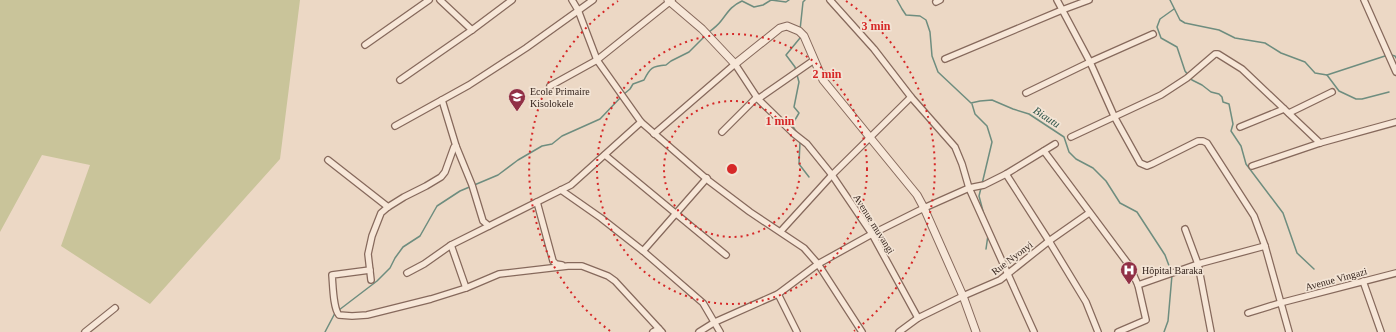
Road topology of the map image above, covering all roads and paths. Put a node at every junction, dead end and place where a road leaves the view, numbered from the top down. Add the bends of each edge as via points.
1 (429, 0) edge
2 (440, 0) edge
3 (512, 0) edge
4 (572, 0) edge
5 (592, 0) edge
6 (830, 0) edge
7 (1057, 0) edge
8 (1089, 0) edge
9 (1364, 0) edge
10 (670, 1) edge
11 (578, 10) junction
12 (1062, 10) junction
13 (472, 30) junction
14 (1153, 34) dead end
15 (365, 45) dead end
16 (945, 59) dead end
17 (597, 60) junction
18 (814, 60) junction
19 (1090, 62) junction
20 (735, 64) junction
21 (1396, 72) edge
22 (400, 80) dead end
23 (550, 86) dead end
24 (1026, 92) dead end
25 (1332, 92) dead end
26 (911, 96) junction
27 (757, 98) junction
28 (442, 100) junction
29 (1286, 111) junction
30 (1115, 118) junction
31 (641, 122) junction
32 (1396, 122) edge
33 (395, 126) dead end
34 (1240, 127) dead end
35 (722, 132) dead end
36 (654, 134) junction
37 (871, 137) junction
38 (1071, 137) dead end
39 (1320, 143) junction
40 (1055, 144) dead end
41 (456, 146) junction
42 (1044, 151) junction
43 (605, 155) junction
44 (328, 160) dead end
45 (1252, 166) dead end
46 (1006, 174) junction
47 (832, 175) junction
48 (706, 178) junction
49 (969, 188) junction
50 (561, 190) junction
51 (537, 202) junction
52 (388, 207) junction
53 (924, 208) junction
54 (675, 213) junction
55 (1090, 213) junction
56 (488, 226) junction
57 (1185, 229) dead end
58 (781, 231) junction
59 (872, 234) junction
60 (1049, 241) junction
61 (451, 244) junction
62 (1265, 246) junction
63 (643, 251) junction
64 (726, 255) dead end
65 (818, 264) junction
66 (1198, 264) junction
67 (568, 266) junction
68 (370, 270) junction
69 (407, 273) dead end
70 (1008, 273) junction
71 (1396, 273) edge
72 (371, 280) dead end
73 (1363, 282) junction
74 (1138, 285) junction
75 (466, 288) junction
76 (778, 294) junction
77 (963, 296) junction
78 (1280, 303) junction
79 (115, 308) dead end
80 (1248, 313) dead end
81 (918, 318) junction
82 (715, 322) junction
83 (661, 330) edge
84 (85, 332) edge
85 (653, 332) edge
86 (699, 332) edge
87 (720, 332) edge
88 (797, 332) edge
89 (862, 332) edge
90 (899, 332) edge
91 (976, 332) edge
92 (1034, 332) edge
93 (1098, 332) edge
94 (1118, 332) edge
95 (1211, 332) edge
96 (1289, 332) edge
97 (1381, 332) edge

1 - 15 street
2 - 13 street
3 - 13 street
4 - 11 street
5 - 11 street
6 - 26 street
7 - 12 street
8 - 12 street
9 - 21 street
10 - 17 street
10 - 20 street via 707,34
11 - 17 street
11 - 28 street via 526,48
12 - 16 street
12 - 19 street
13 - 22 street
14 - 19 street
17 - 23 street
17 - 31 street
18 - 20 street via 804,36 787,26 780,28
18 - 27 street
18 - 37 street via 823,80
19 - 24 street
19 - 30 street
20 - 27 street, Avenue muvangi
20 - 36 street
25 - 29 street
26 - 37 street
26 - 49 street via 955,147
27 - 35 street
27 - 47 street, Avenue muvangi via 793,134 808,144
28 - 33 street
28 - 41 street
29 - 30 street via 1242,69 1215,54 1189,76 1160,95
29 - 34 street
29 - 39 street
30 - 38 street
30 - 62 street via 1143,165 1152,164 1198,141 1207,143 1254,216
31 - 36 street
31 - 43 street
32 - 39 street
36 - 48 street
37 - 47 street
37 - 53 street via 917,195
39 - 45 street
40 - 42 street
41 - 52 street via 441,177
41 - 56 street via 483,221
42 - 46 street
42 - 55 street
43 - 50 street via 572,185
43 - 54 street
44 - 52 street
46 - 49 street
46 - 60 street
47 - 58 street
47 - 59 street, Avenue muvangi
48 - 54 street
48 - 58 street via 750,212
49 - 53 street
49 - 70 street
50 - 51 street
50 - 63 street
51 - 56 street
51 - 67 street via 553,261
52 - 68 street via 381,213 372,236 368,254
53 - 59 street
53 - 77 street
54 - 63 street
54 - 64 street
55 - 60 street, Rue Nyonyi
55 - 74 street via 1129,265
56 - 61 street
57 - 66 street
58 - 65 street via 804,248
59 - 65 street
59 - 81 street, Avenue muvangi
60 - 70 street, Rue Nyonyi
60 - 93 street via 1086,302
61 - 69 street
61 - 75 street
62 - 66 street
62 - 78 street
63 - 82 street via 703,304
65 - 76 street
65 - 89 street
66 - 74 street
66 - 95 street
67 - 75 street via 499,274
67 - 83 street via 582,266 608,276
68 - 72 street
68 - 75 street via 332,275 336,312 339,315 367,315
70 - 77 street, Rue Nyonyi via 1000,280
70 - 92 street
71 - 73 street, Avenue Vingazi
73 - 78 street, Avenue Vingazi
73 - 97 street
74 - 94 street via 1146,320
76 - 82 street
76 - 88 street
77 - 81 street, Rue Nyonyi
77 - 91 street
78 - 80 street, Avenue Vingazi
78 - 96 street
79 - 84 street
81 - 90 street, Rue Nyonyi
82 - 86 street
82 - 87 street
83 - 85 street

